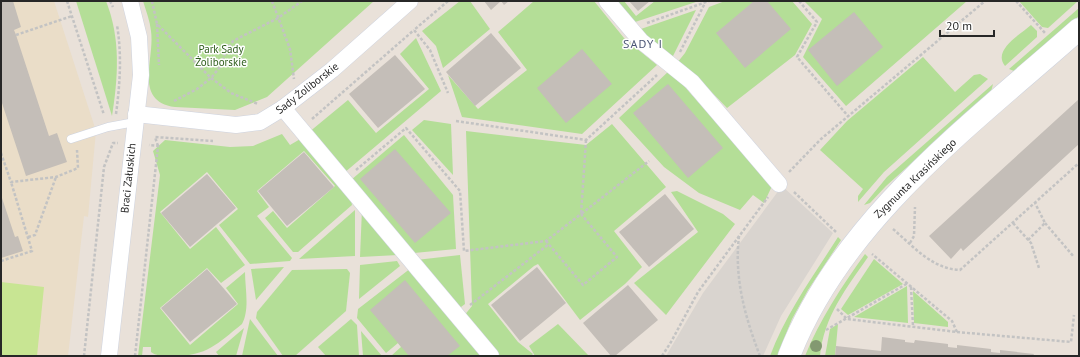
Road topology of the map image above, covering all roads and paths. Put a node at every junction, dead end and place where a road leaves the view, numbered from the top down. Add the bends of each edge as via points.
1 (67, 1) edge
2 (110, 1) edge
3 (130, 1) edge
4 (152, 1) edge
5 (272, 1) edge
6 (302, 1) edge
7 (410, 1) edge
8 (448, 1) edge
9 (606, 1) edge
10 (709, 1) edge
11 (799, 1) edge
12 (985, 1) edge
13 (1016, 1) edge
14 (705, 2) edge
15 (114, 10) dead end
16 (72, 16) junction
17 (115, 18) dead end
18 (278, 18) junction
19 (629, 29) junction
20 (1079, 29) edge
21 (414, 30) junction
22 (1045, 34) dead end
23 (16, 35) dead end
24 (670, 63) junction
25 (211, 78) junction
26 (295, 83) dead end
27 (448, 93) dead end
28 (262, 106) dead end
29 (283, 108) junction
30 (848, 116) junction
31 (166, 117) junction
32 (135, 118) junction
33 (294, 121) junction
34 (456, 121) dead end
35 (112, 127) junction
36 (96, 131) junction
37 (164, 136) dead end
38 (71, 139) dead end
39 (586, 140) junction
40 (1, 153) edge
41 (649, 161) dead end
42 (1079, 163) edge
43 (56, 177) junction
44 (344, 180) junction
45 (11, 182) junction
46 (781, 182) junction
47 (1035, 203) junction
48 (915, 207) dead end
49 (581, 214) junction
50 (1012, 223) junction
51 (1045, 223) junction
52 (893, 229) dead end
53 (837, 233) dead end
54 (739, 235) junction
55 (28, 238) junction
56 (546, 240) junction
57 (1028, 240) junction
58 (910, 243) junction
59 (549, 244) junction
60 (872, 254) dead end
61 (1074, 257) dead end
62 (1, 261) edge
63 (1039, 268) dead end
64 (908, 283) junction
65 (911, 287) junction
66 (468, 307) dead end
67 (837, 309) dead end
68 (1074, 315) dead end
69 (847, 318) junction
70 (913, 326) junction
71 (826, 330) dead end
72 (957, 332) junction
73 (109, 356) edge
74 (491, 356) edge
75 (662, 356) edge
76 (760, 356) edge
77 (789, 356) edge

1 - 16 path
2 - 15 path
3 - 32 street, Braci Załuskich via 139,37 141,75
4 - 25 path via 157,24
5 - 18 path
6 - 18 path
7 - 29 street, Sady Żoliborskie via 332,70
8 - 21 path
9 - 19 street
10 - 14 path
11 - 30 path via 817,22 797,57
12 - 30 path
13 - 22 path
14 - 19 path
14 - 24 path via 678,57
16 - 23 path
16 - 35 path
17 - 35 path via 121,47 120,84
18 - 25 path via 233,41 220,67
18 - 26 path via 290,49
19 - 24 street
20 - 77 street, Zygmunta Krasińskiego via 955,138 869,223 819,294
21 - 27 path via 430,50
21 - 33 path via 310,121
24 - 39 path
24 - 46 street via 692,82
25 - 28 path via 231,93
25 - 31 path via 197,89 170,103 166,107
29 - 31 street, Sady Żoliborskie via 260,122 236,125
29 - 33 street
30 - 46 path via 801,158
31 - 32 street, Sady Żoliborskie
31 - 37 path
32 - 35 lane
32 - 73 street, Braci Załuskich
33 - 44 street
34 - 39 path
35 - 36 lane
36 - 38 lane
36 - 43 path via 76,142 78,168
39 - 49 path
40 - 45 path
41 - 49 path
42 - 47 path
43 - 45 path
43 - 55 path via 35,235
44 - 56 path via 406,128 460,191 464,251
44 - 74 street
45 - 55 path
46 - 53 path
46 - 54 path
47 - 50 path
47 - 51 path
48 - 58 path via 914,236
49 - 56 path
49 - 59 path via 617,258 583,285
50 - 57 path
50 - 58 path via 960,270 948,270 935,265
51 - 57 path
51 - 61 path
52 - 58 path
54 - 75 path via 698,292
54 - 76 path via 740,294
55 - 62 path via 32,251
56 - 59 path
57 - 63 path
59 - 66 path
60 - 64 path
64 - 65 path
64 - 69 path
65 - 70 path
65 - 72 path via 952,322
67 - 69 path
68 - 72 path via 1071,342
69 - 70 path
69 - 71 path
70 - 72 path

